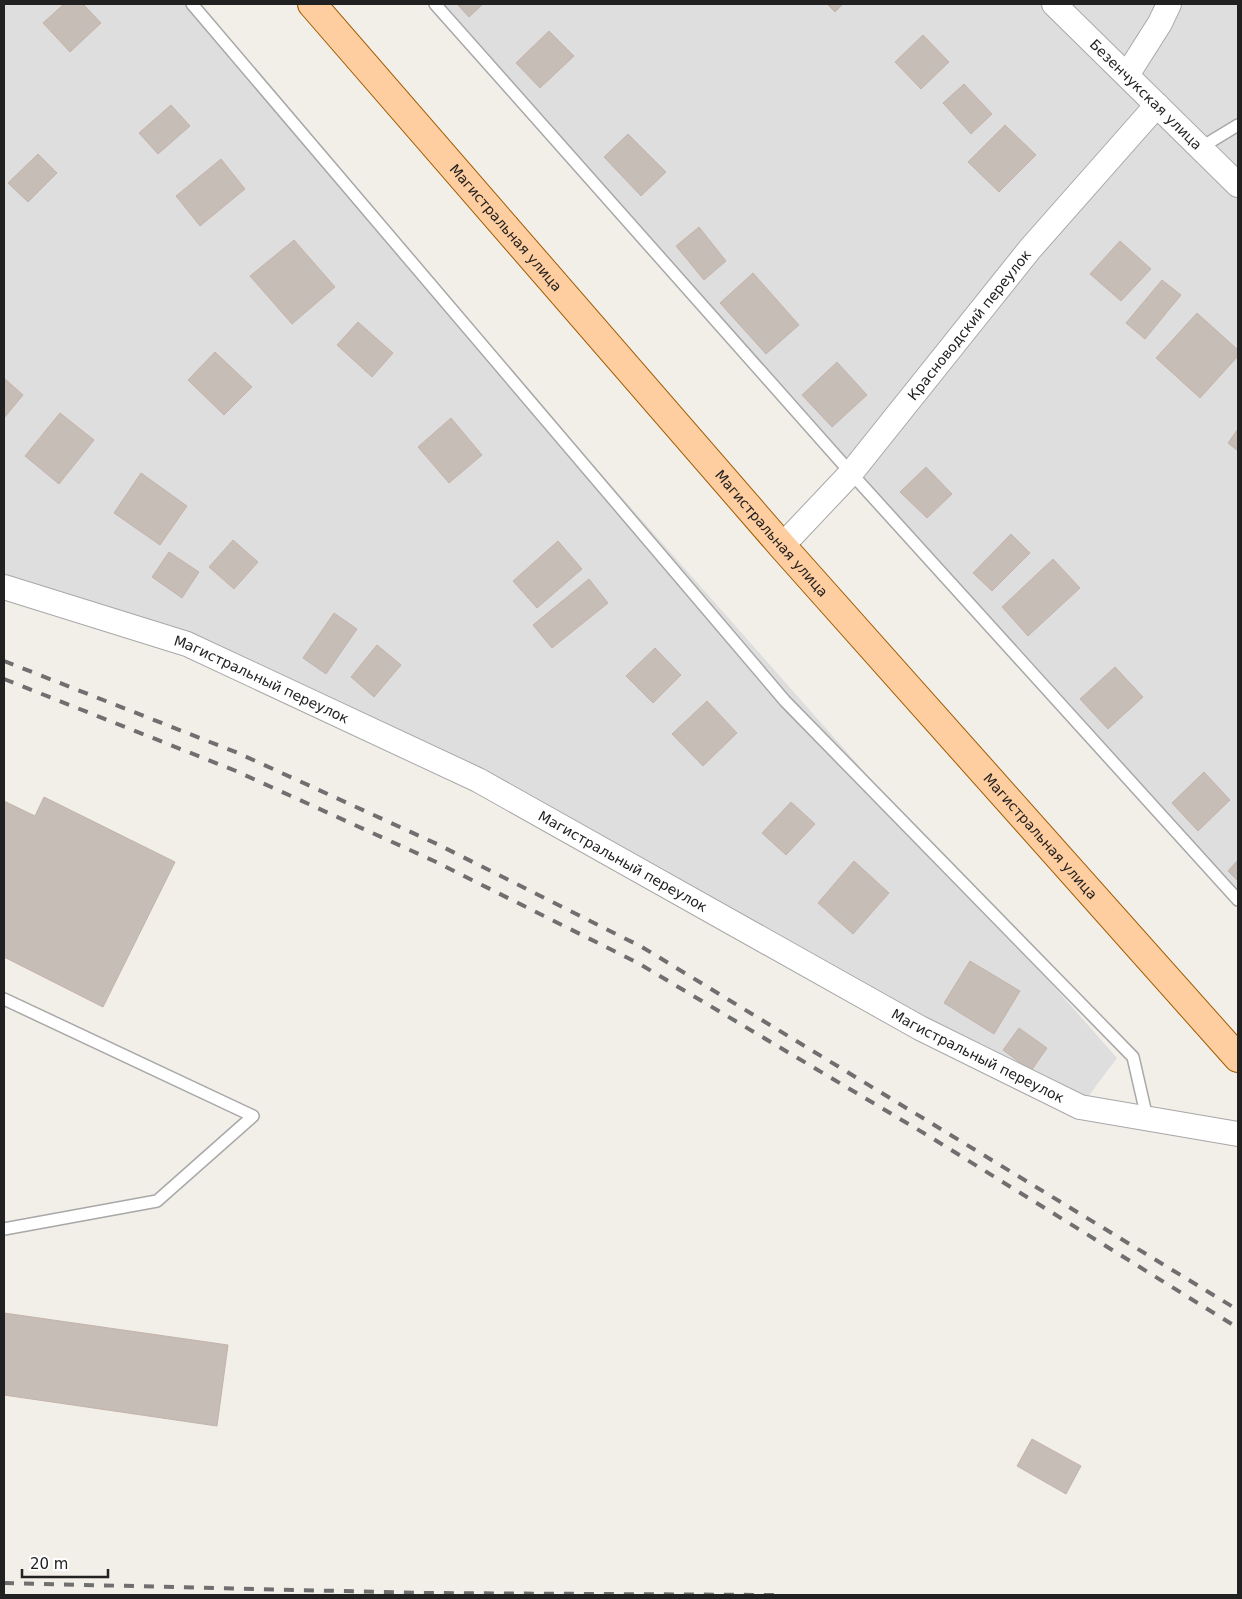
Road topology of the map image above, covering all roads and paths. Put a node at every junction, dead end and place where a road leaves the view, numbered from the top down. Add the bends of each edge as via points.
1 (192, 4) edge
2 (312, 4) edge
3 (435, 4) edge
4 (1054, 4) edge
5 (1169, 4) edge
6 (1127, 74) junction
7 (1157, 105) junction
8 (1238, 125) edge
9 (1200, 148) junction
10 (1238, 185) edge
11 (851, 473) junction
12 (782, 546) junction
13 (4, 587) edge
14 (1238, 900) edge
15 (4, 999) edge
16 (1238, 1058) edge
17 (1147, 1118) junction
18 (1238, 1134) edge
19 (4, 1230) edge

1 - 17 lane via 785,701 1133,1057
2 - 12 main road, Магистральная улица
3 - 11 lane
4 - 6 street, Безенчукская улица
5 - 6 street
6 - 7 street, Безенчукская улица
7 - 9 street, Безенчукская улица
7 - 11 street, Красноводский переулок via 1030,249
8 - 9 lane
9 - 10 street, Безенчукская улица
11 - 12 street, Красноводский переулок
11 - 14 lane
12 - 16 main road, Магистральная улица
13 - 17 street, Магистральный переулок via 196,648 478,780 920,1028 1080,1107
15 - 19 lane via 253,1116 157,1201
17 - 18 street, Магистральный переулок

